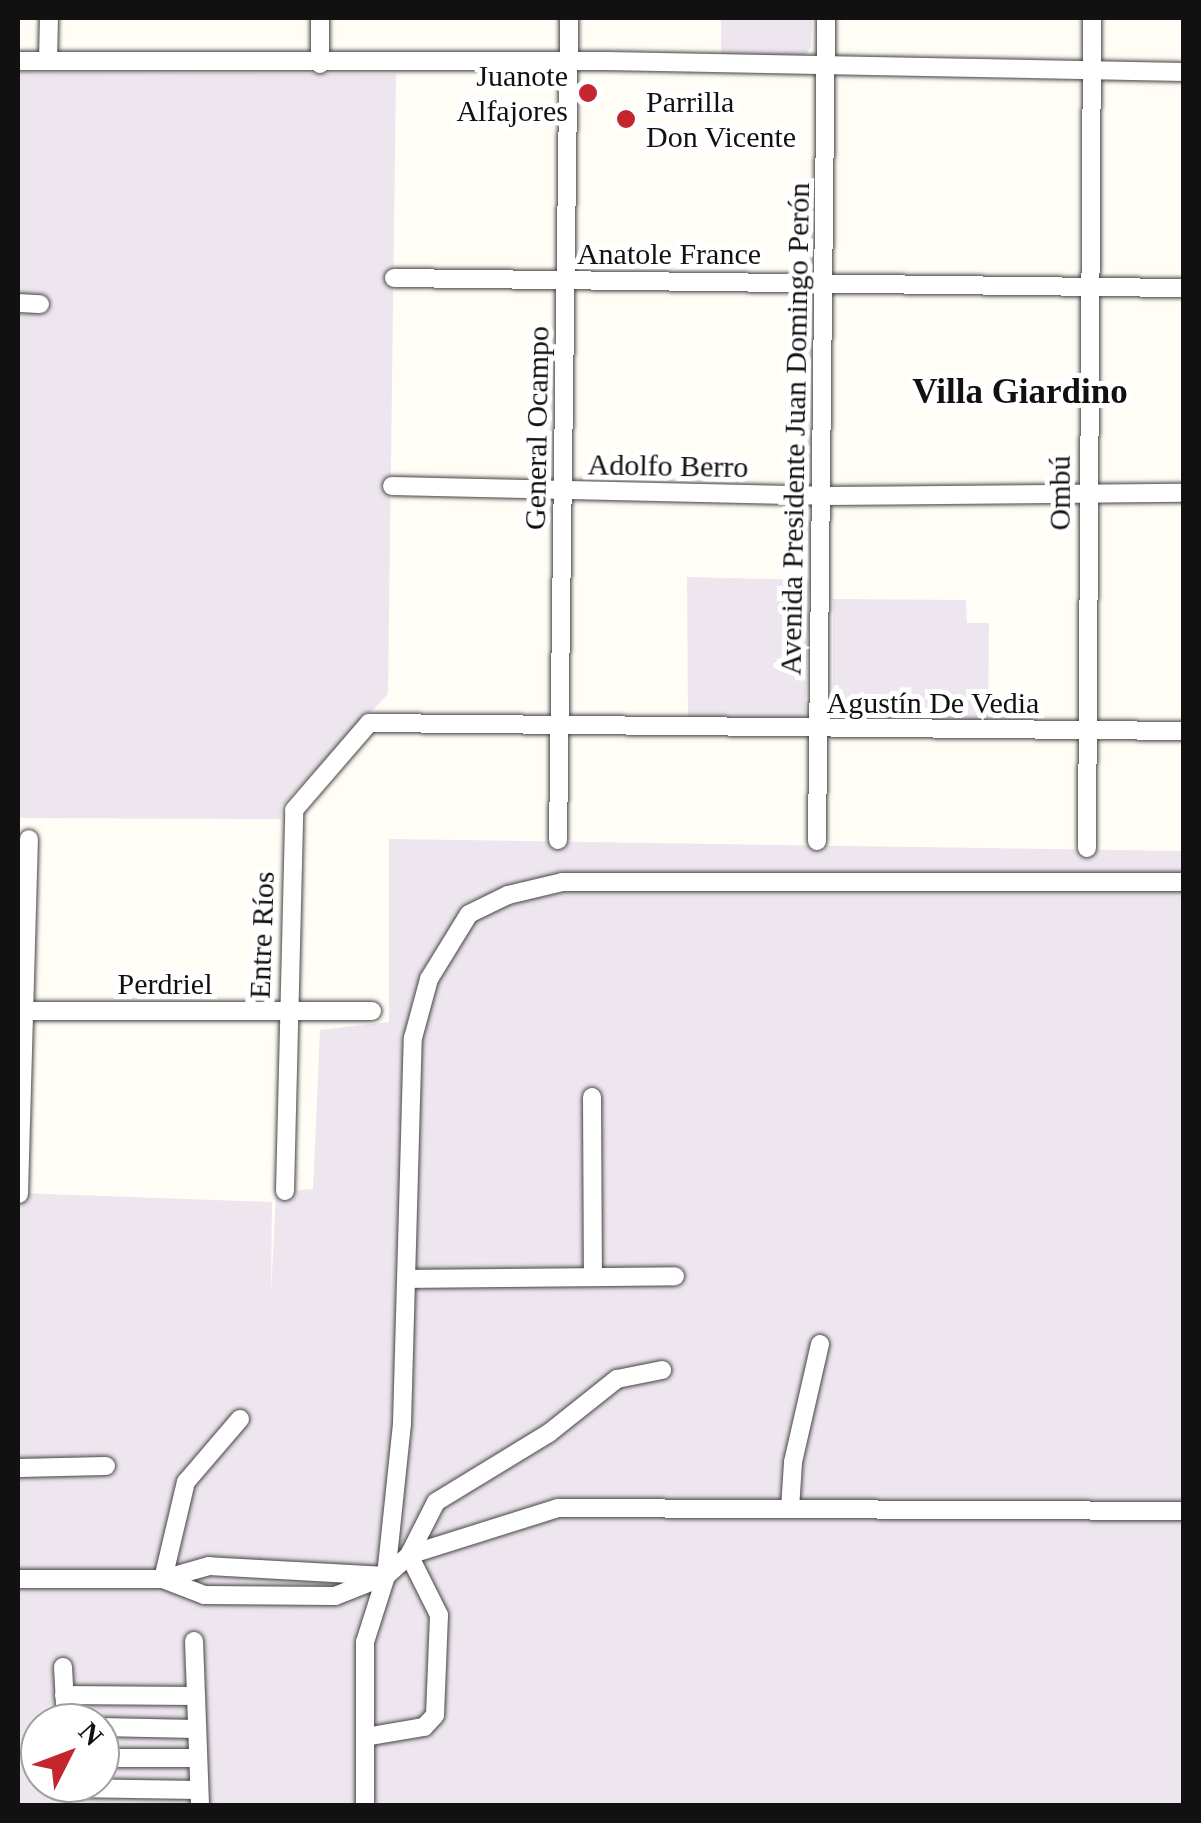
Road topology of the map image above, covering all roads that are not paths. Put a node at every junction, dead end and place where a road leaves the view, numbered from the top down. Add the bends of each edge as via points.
1 (49, 18) edge
2 (320, 18) edge
3 (569, 18) edge
4 (826, 18) edge
5 (1092, 18) edge
6 (18, 61) edge
7 (569, 61) junction
8 (48, 62) junction
9 (320, 64) junction
10 (824, 67) junction
11 (1092, 71) junction
12 (1184, 72) edge
13 (394, 278) dead end
14 (567, 280) junction
15 (827, 282) junction
16 (1089, 287) junction
17 (1184, 288) edge
18 (18, 304) edge
19 (40, 304) dead end
20 (392, 486) dead end
21 (564, 492) junction
22 (1088, 493) junction
23 (1184, 494) edge
24 (824, 496) junction
25 (382, 719) joint
26 (559, 725) junction
27 (818, 730) junction
28 (1184, 731) edge
29 (1086, 732) junction
30 (29, 839) dead end
31 (558, 840) dead end
32 (817, 841) dead end
33 (1087, 848) dead end
34 (1184, 882) edge
35 (22, 1011) edge
36 (372, 1011) dead end
37 (288, 1012) junction
38 (592, 1097) dead end
39 (285, 1191) dead end
40 (19, 1194) edge
41 (675, 1276) dead end
42 (594, 1277) junction
43 (410, 1279) junction
44 (820, 1344) dead end
45 (662, 1370) dead end
46 (240, 1419) dead end
47 (106, 1466) dead end
48 (18, 1468) edge
49 (790, 1509) junction
50 (1184, 1512) edge
51 (409, 1555) junction
52 (386, 1576) junction
53 (18, 1579) edge
54 (164, 1579) junction
55 (194, 1640) dead end
56 (63, 1667) dead end
57 (64, 1695) junction
58 (196, 1696) junction
59 (65, 1703) edge
60 (120, 1727) edge
61 (196, 1729) junction
62 (365, 1738) junction
63 (120, 1758) edge
64 (198, 1758) junction
65 (120, 1794) edge
66 (200, 1798) edge
67 (365, 1806) edge

1 - 8 street
2 - 9 street
3 - 7 street, General Ocampo
4 - 10 street, Avenida Presidente Juan Domingo Perón
5 - 11 street, Ombú
6 - 8 street
7 - 9 street
7 - 10 street
7 - 14 street, General Ocampo
8 - 9 street
10 - 11 street
10 - 15 street, Avenida Presidente Juan Domingo Perón
11 - 12 street
11 - 16 street, Ombú
13 - 14 street, Anatole France
14 - 15 street, Anatole France
14 - 21 street, General Ocampo
15 - 16 street, Anatole France
15 - 24 street, Avenida Presidente Juan Domingo Perón
16 - 17 street, Anatole France
16 - 22 street, Ombú
18 - 19 street
20 - 21 street, Adolfo Berro
21 - 24 street, Adolfo Berro
21 - 26 street, General Ocampo
22 - 23 street, Adolfo Berro
22 - 24 street, Adolfo Berro
22 - 29 street, Ombú
24 - 27 street, Avenida Presidente Juan Domingo Perón
25 - 26 street, Agustín De Vedia
25 - 37 street, Entre Ríos via 355,736 294,810
26 - 27 street, Agustín De Vedia
26 - 31 street, General Ocampo
27 - 29 street, Agustín De Vedia
27 - 32 street, Avenida Presidente Juan Domingo Perón
28 - 29 street, Agustín De Vedia
29 - 33 street, Ombú
30 - 35 street
34 - 43 street via 562,882 488,902 450,938 429,979 413,1038
35 - 37 street, Perdriel
35 - 40 street
36 - 37 street, Perdriel
37 - 39 street, Entre Ríos
38 - 42 street
41 - 42 street
42 - 43 street
43 - 52 street
44 - 49 street via 793,1462
45 - 51 street via 617,1379 549,1433 454,1487 436,1502
46 - 54 street via 186,1482
47 - 48 street
49 - 50 street
49 - 51 street via 558,1508
51 - 52 street
51 - 62 street via 438,1616 435,1714 424,1726
52 - 54 street via 209,1566
52 - 54 street via 336,1596 204,1595
52 - 62 street via 366,1642
53 - 54 street
55 - 58 street
56 - 57 street
57 - 58 street
57 - 59 street
58 - 61 street
60 - 61 street
61 - 64 street
62 - 67 street
63 - 64 street
64 - 66 street
65 - 66 street

